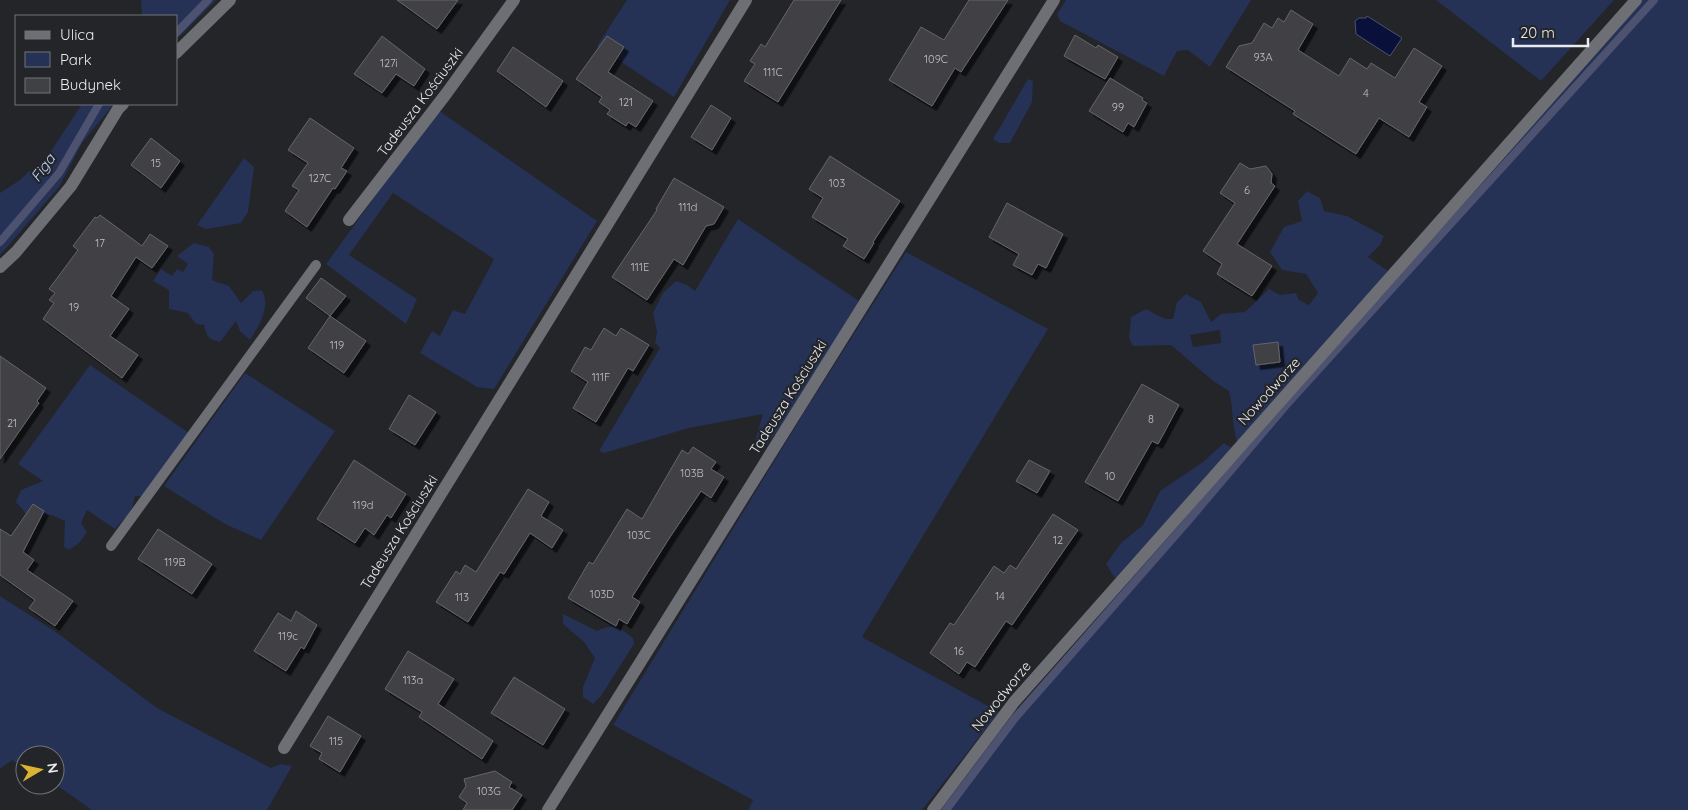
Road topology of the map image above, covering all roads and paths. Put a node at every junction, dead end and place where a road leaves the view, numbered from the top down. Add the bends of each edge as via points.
1 (230, 0) edge
2 (514, 0) edge
3 (746, 0) edge
4 (1054, 0) edge
5 (1636, 0) edge
6 (178, 51) edge
7 (122, 105) edge
8 (349, 220) dead end
9 (316, 265) dead end
10 (0, 266) edge
11 (111, 546) dead end
12 (284, 748) dead end
13 (548, 810) edge
14 (933, 810) edge

1 - 6 street
2 - 8 street, Tadeusza Kościuszki
3 - 12 street, Tadeusza Kościuszki
4 - 13 street, Tadeusza Kościuszki
5 - 14 street, Nowodworze via 1014,702
7 - 10 street via 71,186 16,252
9 - 11 lane

